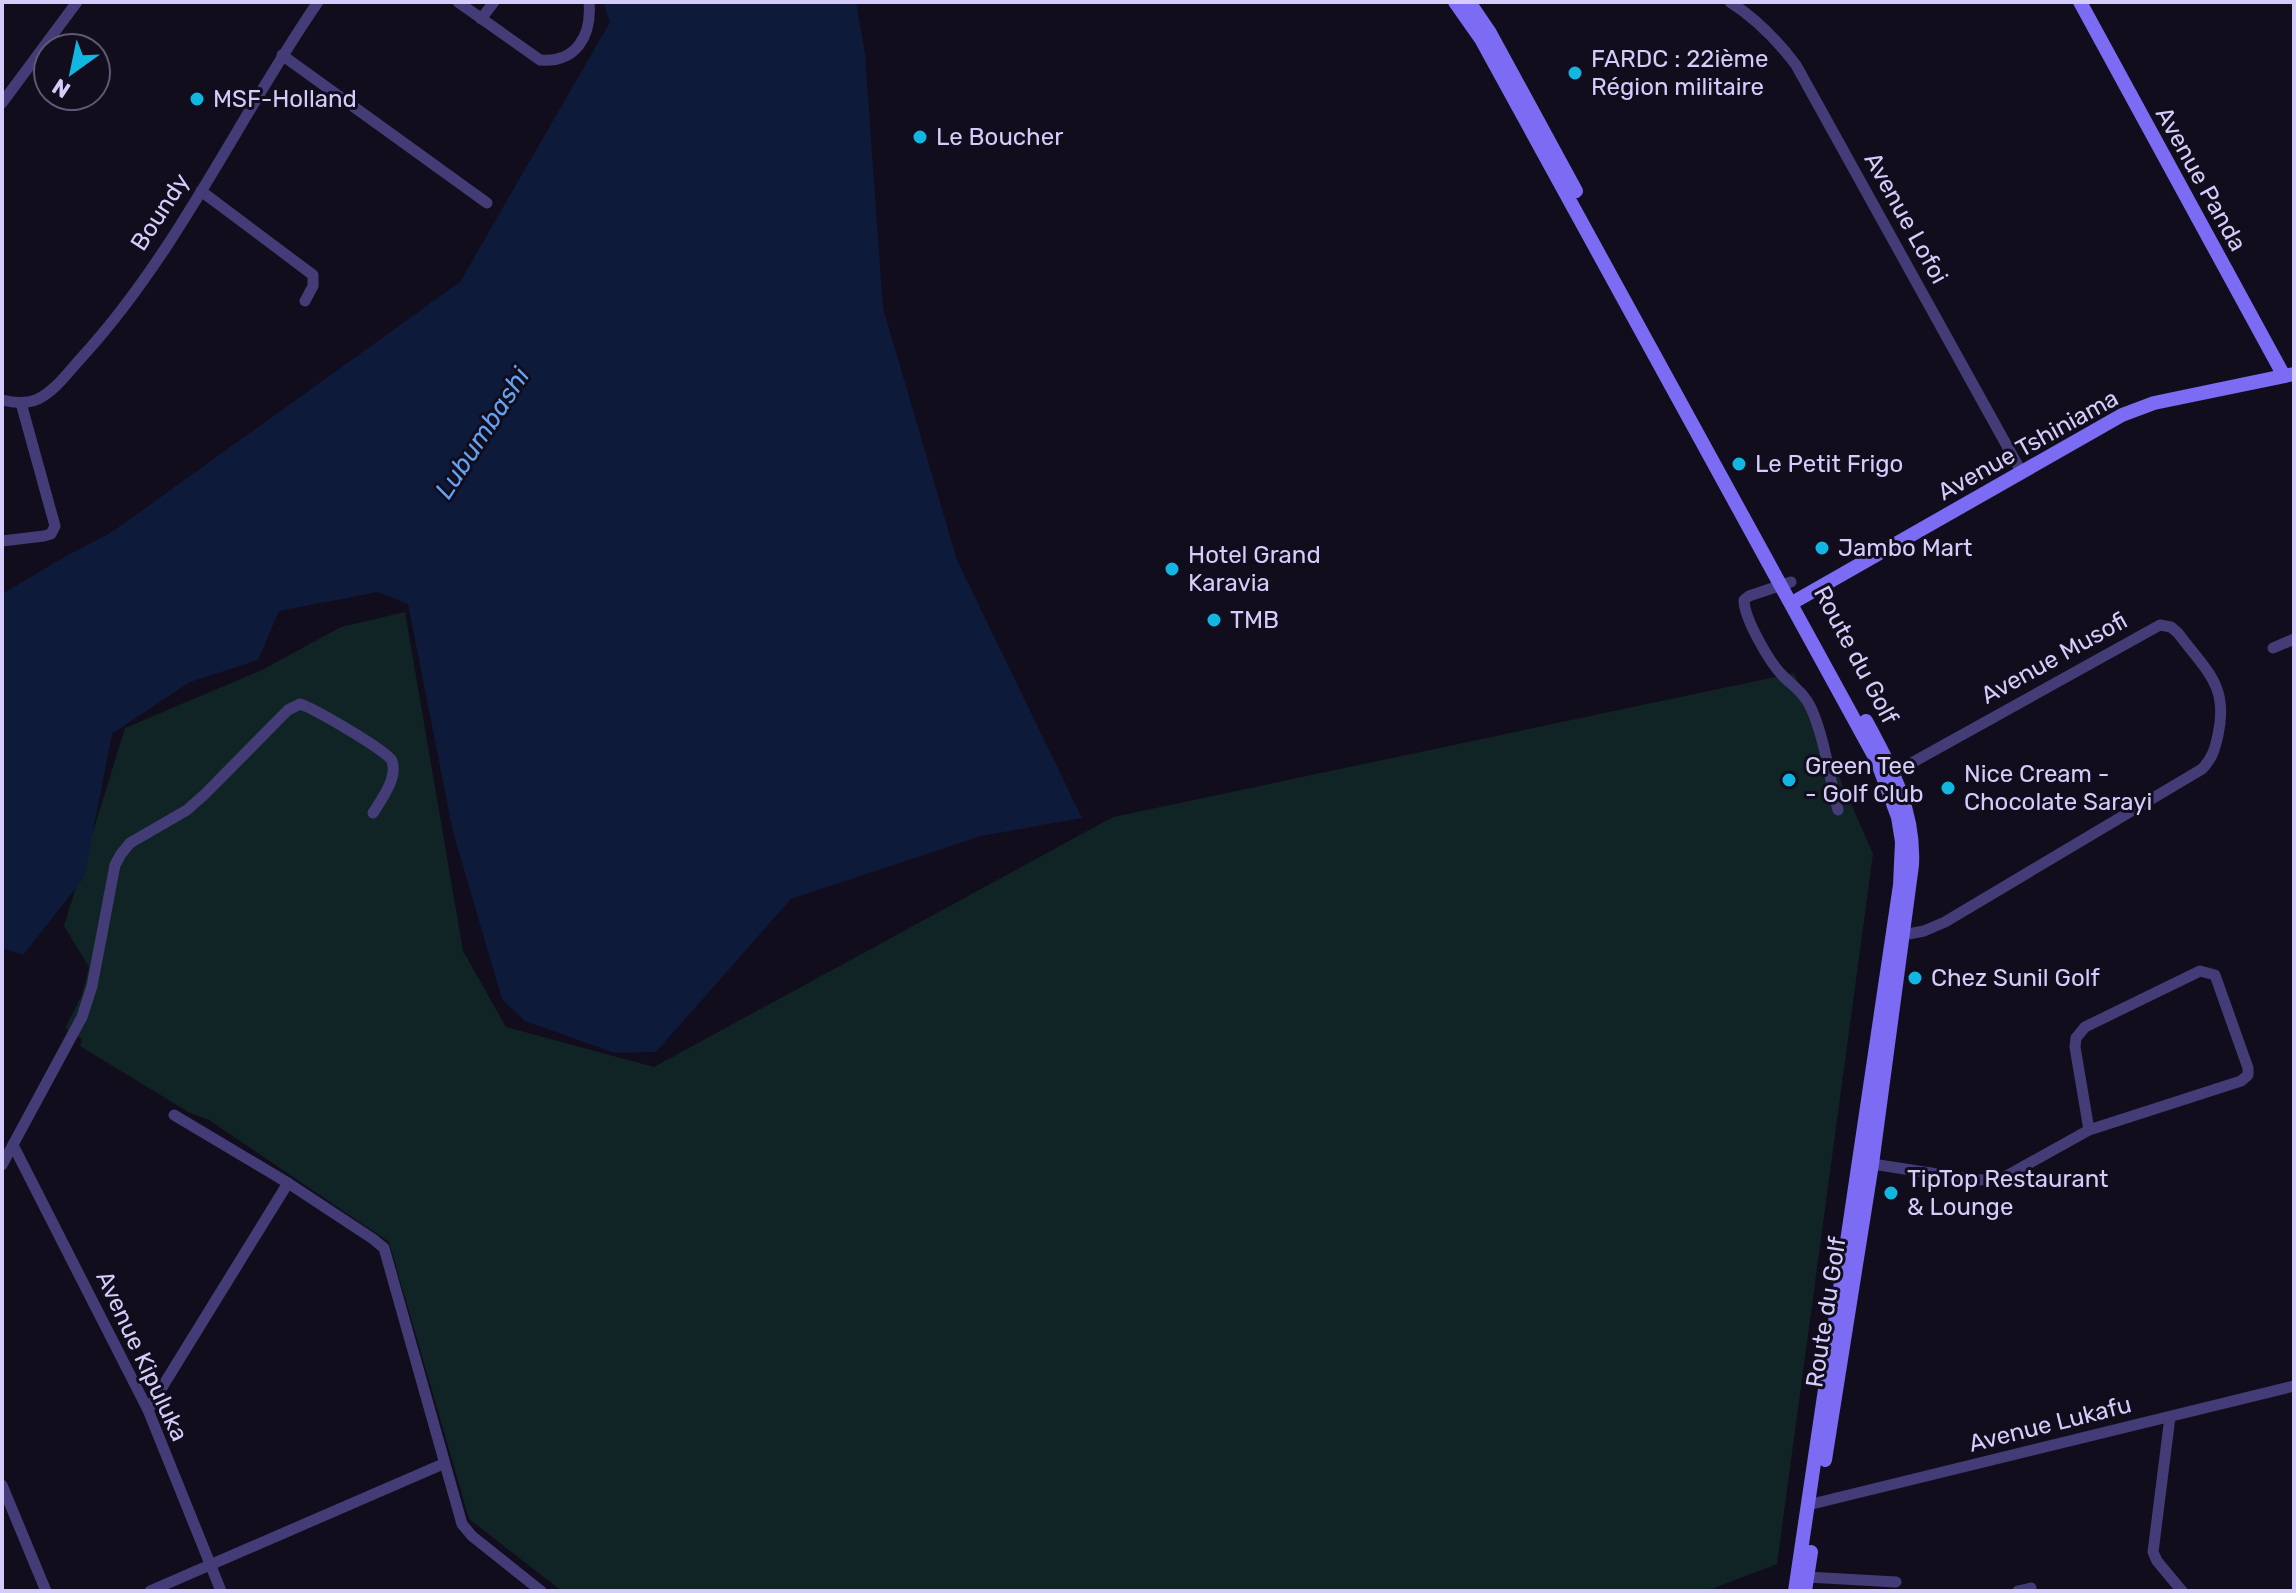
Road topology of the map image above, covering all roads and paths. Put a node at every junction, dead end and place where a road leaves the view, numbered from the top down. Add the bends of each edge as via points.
1 (77, 2) edge
2 (318, 2) edge
3 (458, 2) edge
4 (494, 2) edge
5 (589, 2) edge
6 (1455, 2) edge
7 (1469, 2) edge
8 (1730, 2) edge
9 (2080, 2) edge
10 (481, 19) junction
11 (282, 55) junction
12 (2, 103) edge
13 (201, 191) junction
14 (487, 203) dead end
15 (305, 301) dead end
16 (2289, 375) edge
17 (2, 400) edge
18 (21, 403) junction
19 (2022, 473) junction
20 (2, 541) edge
21 (1787, 584) junction
22 (1797, 601) junction
23 (2294, 639) edge
24 (2273, 648) dead end
25 (1889, 775) junction
26 (1838, 810) dead end
27 (373, 813) dead end
28 (1898, 936) junction
29 (174, 1115) dead end
30 (2089, 1130) junction
31 (13, 1145) junction
32 (1866, 1163) junction
33 (2, 1165) edge
34 (288, 1183) junction
35 (2294, 1386) edge
36 (148, 1410) junction
37 (2170, 1417) junction
38 (443, 1464) junction
39 (2, 1485) edge
40 (1813, 1505) junction
41 (211, 1564) junction
42 (1896, 1582) dead end
43 (1806, 1584) edge
44 (2031, 1588) dead end
45 (46, 1591) edge
46 (150, 1591) edge
47 (221, 1591) edge
48 (541, 1591) edge
49 (1795, 1591) edge
50 (2018, 1591) edge
51 (2182, 1591) edge

1 - 12 street
2 - 11 street, Boundy
3 - 10 street
4 - 10 street
5 - 10 street via 590,20 578,45 568,57 555,61 540,60
6 - 21 main road via 1481,39
7 - 21 main road, Route du Golf
8 - 19 street, Avenue Lofoi via 1777,40 1796,65
9 - 16 main road, Avenue Panda
11 - 13 street, Boundy
11 - 14 street
13 - 15 street via 313,275
13 - 18 street, Boundy via 97,341 52,389
16 - 19 main road, Avenue Tshiniama via 2138,408
17 - 18 street
18 - 20 street via 55,526 44,536
19 - 22 main road, Avenue Tshiniama
21 - 22 main road, Route du Golf
21 - 26 street via 1749,596 1744,605 1780,673 1812,710
22 - 25 main road, Route du Golf
23 - 24 street
25 - 28 main road, Route du Golf via 1908,817 1913,853
25 - 28 street, Avenue Musofi via 2160,625 2178,633 2216,685 2222,702 2213,755 2202,769 1945,922
27 - 31 street via 391,779 389,757 300,704 196,802 130,843 115,865 82,1017
28 - 32 main road, Route du Golf
29 - 34 street
30 - 30 street via 2248,1075 2211,972 2200,971 2078,1034 2075,1047
30 - 32 street via 1991,1181
31 - 33 street
31 - 36 street, Avenue Kipuluka
32 - 40 main road, Route du Golf
34 - 36 street
34 - 38 street via 384,1248
35 - 37 street, Avenue Lukafu
36 - 41 street, Avenue Kipuluka
37 - 40 street, Avenue Lukafu
37 - 51 street via 2153,1552
38 - 41 street
38 - 48 street via 465,1529
39 - 45 street
40 - 43 main road, Route du Golf
40 - 49 main road
41 - 46 street
41 - 47 street, Avenue Kipuluka
42 - 43 street
44 - 50 street

